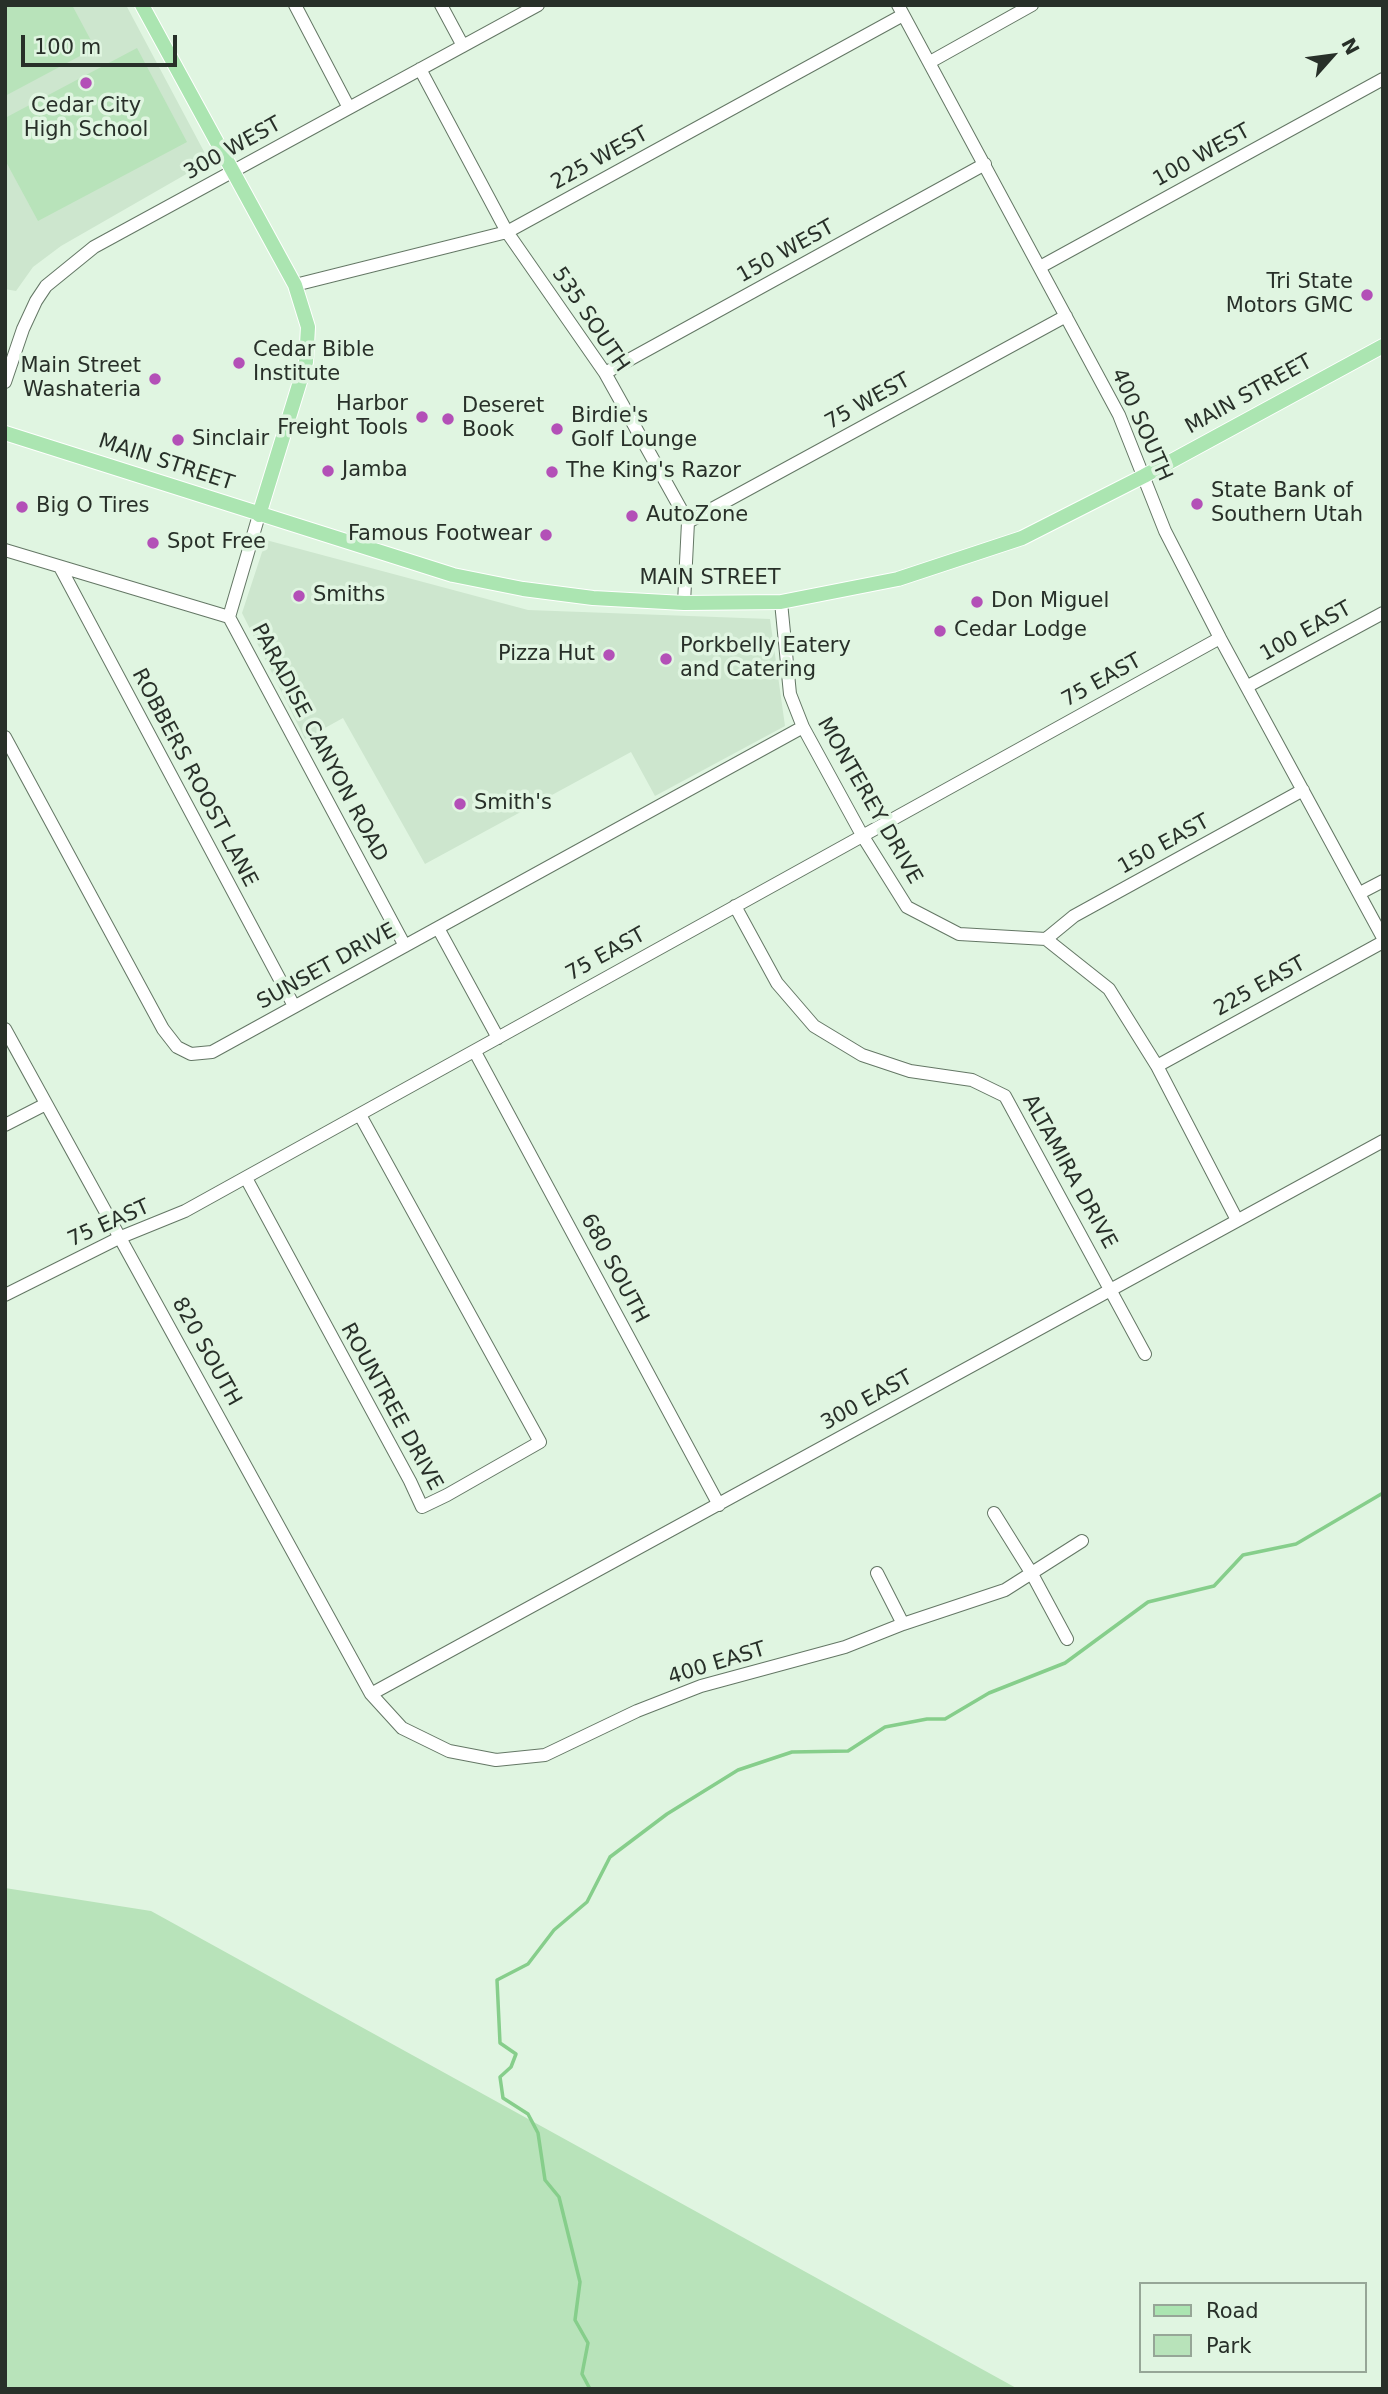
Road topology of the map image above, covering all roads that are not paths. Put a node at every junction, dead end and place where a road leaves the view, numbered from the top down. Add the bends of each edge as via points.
1 (142, 5) edge
2 (295, 5) edge
3 (441, 5) edge
4 (538, 5) edge
5 (1032, 5) edge
6 (900, 10) edge
7 (463, 46) junction
8 (930, 62) junction
9 (420, 69) junction
10 (1383, 79) edge
11 (349, 108) junction
12 (985, 164) junction
13 (232, 172) junction
14 (507, 232) junction
15 (1040, 267) junction
16 (295, 285) junction
17 (1066, 316) junction
18 (1383, 345) edge
19 (605, 373) junction
20 (5, 382) edge
21 (5, 433) edge
22 (1144, 476) junction
23 (259, 515) junction
24 (688, 522) junction
25 (5, 550) edge
26 (60, 567) junction
27 (781, 602) junction
28 (684, 603) junction
29 (1383, 612) edge
30 (229, 617) junction
31 (1220, 638) junction
32 (1248, 686) junction
33 (803, 727) junction
34 (5, 737) edge
35 (1303, 790) junction
36 (863, 835) junction
37 (1383, 881) edge
38 (1360, 894) junction
39 (735, 906) junction
40 (438, 928) junction
41 (1046, 939) junction
42 (1383, 940) edge
43 (405, 946) junction
44 (294, 1006) junction
45 (5, 1029) edge
46 (498, 1038) junction
47 (475, 1052) junction
48 (1157, 1066) junction
49 (46, 1104) junction
50 (360, 1115) junction
51 (5, 1125) edge
52 (1383, 1141) edge
53 (246, 1178) junction
54 (1237, 1220) junction
55 (121, 1237) junction
56 (1111, 1289) junction
57 (5, 1295) edge
58 (1145, 1354) dead end
59 (719, 1504) junction
60 (994, 1513) dead end
61 (1082, 1541) dead end
62 (877, 1573) dead end
63 (1032, 1574) junction
64 (903, 1624) junction
65 (1067, 1639) dead end
66 (371, 1694) junction

1 - 13 main road
2 - 11 street
3 - 7 street
4 - 7 street, 300 WEST
5 - 8 street
6 - 8 street, 400 SOUTH
6 - 14 street, 225 WEST
7 - 9 street, 300 WEST
8 - 12 street, 400 SOUTH
9 - 11 street, 300 WEST
9 - 14 street, 535 SOUTH
10 - 15 street, 100 WEST
11 - 13 street, 300 WEST
12 - 15 street, 400 SOUTH
12 - 19 street, 150 WEST
13 - 16 main road
13 - 20 street, 300 WEST via 94,247 46,286 23,329
14 - 16 street, 225 WEST
14 - 19 street, 535 SOUTH
15 - 17 street, 400 SOUTH
16 - 23 main road via 308,327 306,362
17 - 22 street, 400 SOUTH via 1119,415
17 - 24 street, 75 WEST
18 - 22 main road, MAIN STREET
19 - 24 street, 535 SOUTH
21 - 23 main road, MAIN STREET
22 - 27 main road, MAIN STREET via 1022,538 898,579
22 - 31 street, 400 SOUTH
23 - 28 main road, MAIN STREET via 453,575 523,589
23 - 30 street
24 - 28 street
25 - 26 street, PARADISE CANYON ROAD
26 - 30 street, PARADISE CANYON ROAD
26 - 44 street, ROBBERS ROOST LANE
27 - 28 main road, MAIN STREET
27 - 33 street, MONTEREY DRIVE via 790,694
29 - 32 street, 100 EAST
30 - 43 street, PARADISE CANYON ROAD
31 - 32 street, 400 SOUTH
31 - 36 street, 75 EAST
32 - 35 street, 400 SOUTH
33 - 36 street, MONTEREY DRIVE
33 - 40 street, SUNSET DRIVE
34 - 44 street, SUNSET DRIVE via 163,1029 177,1047 191,1054 212,1052
35 - 38 street, 400 SOUTH
35 - 41 street, 150 EAST via 1074,916
36 - 39 street, 75 EAST
36 - 41 street, MONTEREY DRIVE via 907,907 959,934
37 - 38 street
38 - 42 street, 400 SOUTH
39 - 46 street, 75 EAST
39 - 56 street, ALTAMIRA DRIVE via 777,983 814,1026 862,1055 910,1071 972,1080 1005,1096
40 - 43 street, SUNSET DRIVE
40 - 46 street
41 - 48 street via 1108,989
42 - 48 street, 225 EAST
43 - 44 street, SUNSET DRIVE
45 - 49 street, 820 SOUTH
46 - 47 street, 75 EAST
47 - 50 street, 75 EAST
47 - 59 street, 680 SOUTH
48 - 54 street
49 - 51 street
49 - 55 street, 820 SOUTH
50 - 53 street, 75 EAST
50 - 53 street, ROUNTREE DRIVE via 540,1442 447,1495 422,1507
52 - 54 street, 300 EAST
53 - 55 street, 75 EAST via 185,1211
54 - 56 street, 300 EAST
55 - 57 street, 75 EAST
55 - 66 street, 820 SOUTH
56 - 58 street, ALTAMIRA DRIVE
56 - 59 street, 300 EAST
59 - 66 street, 300 EAST
60 - 63 street
61 - 63 street, 400 EAST
62 - 64 street
63 - 64 street, 400 EAST via 1005,1590
63 - 65 street
64 - 66 street, 400 EAST via 845,1647 701,1686 545,1755 496,1760 449,1751 402,1728

